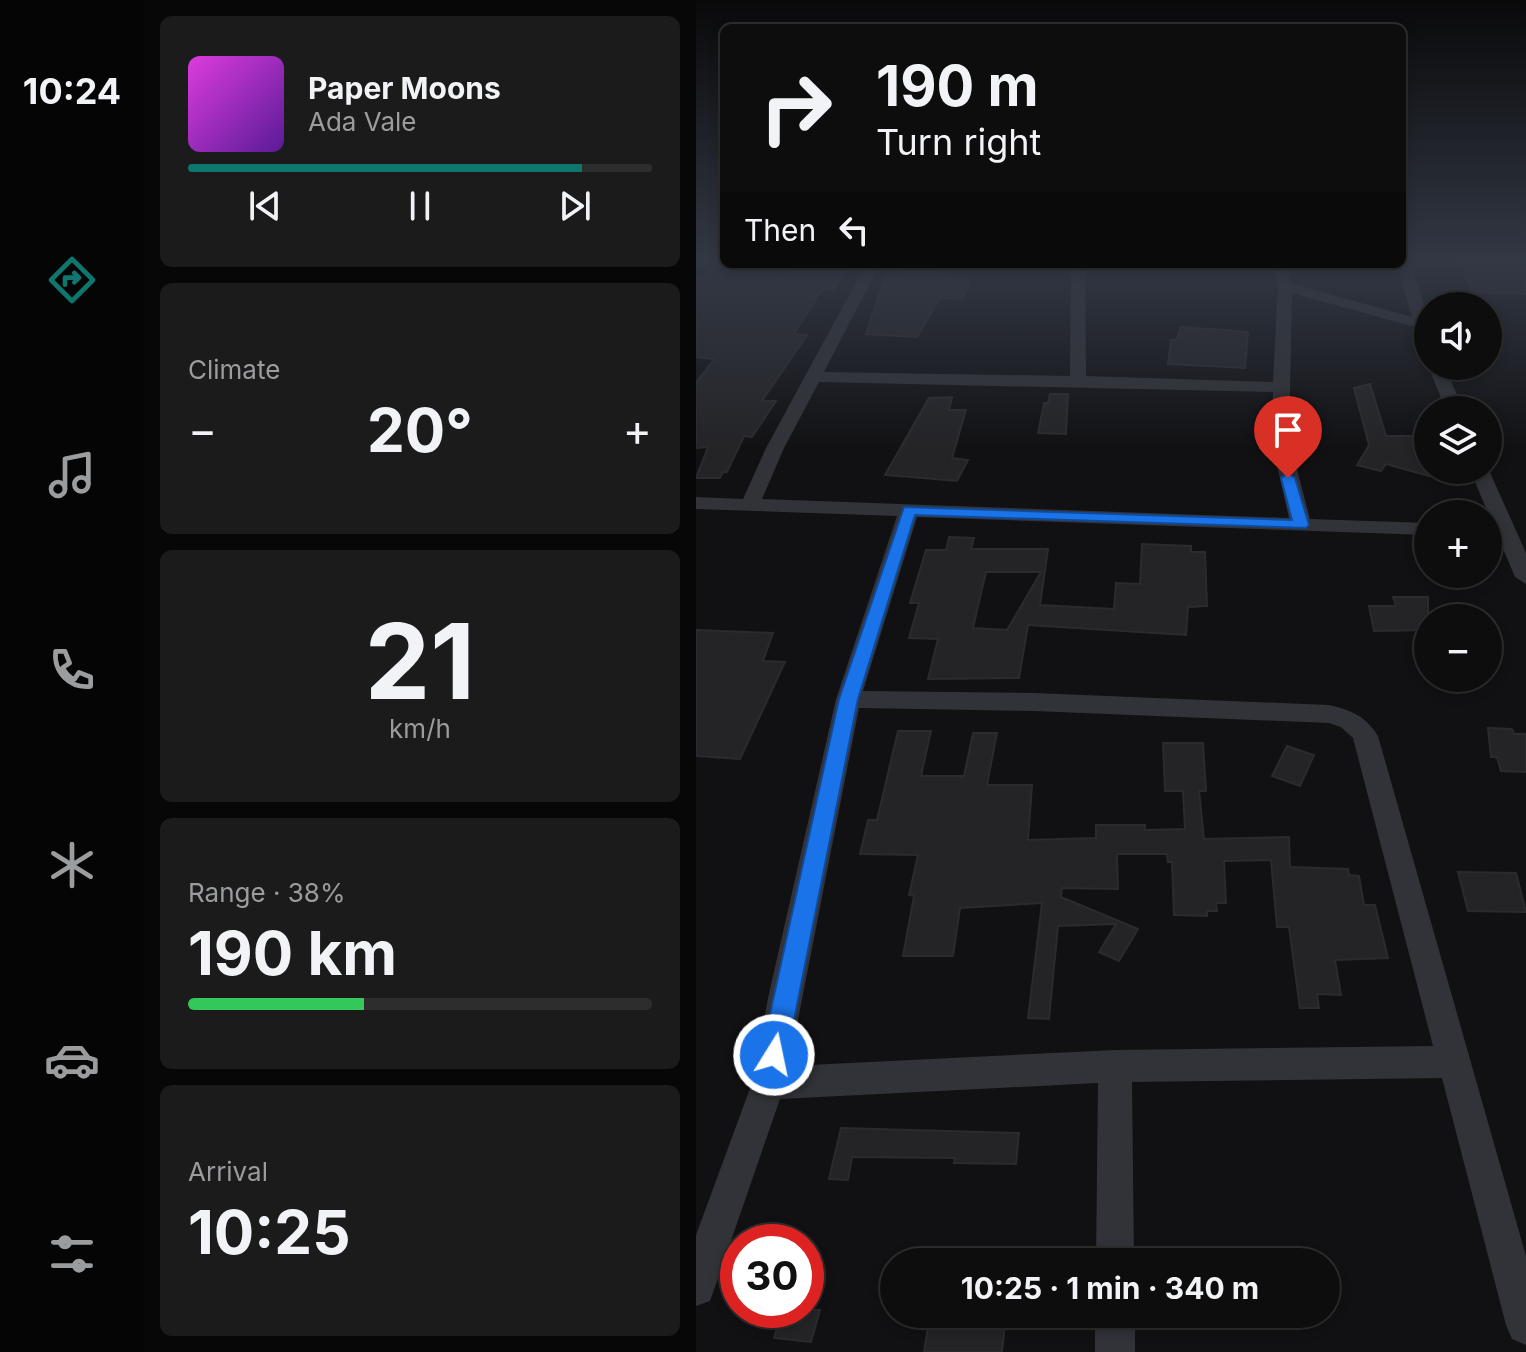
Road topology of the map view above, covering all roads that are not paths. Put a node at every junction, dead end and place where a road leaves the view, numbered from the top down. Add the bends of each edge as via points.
1 (841, 324) edge
2 (1078, 324) edge
3 (1284, 324) edge
4 (812, 377) junction
5 (1078, 381) junction
6 (1281, 387) junction
7 (696, 503) edge
8 (751, 503) junction
9 (909, 510) junction
10 (1301, 525) junction
11 (1414, 529) edge
12 (1502, 539) edge
13 (1526, 577) edge
14 (848, 699) junction
15 (1453, 1062) junction
16 (1115, 1066) junction
17 (769, 1083) junction
18 (1115, 1248) edge
19 (696, 1287) edge
20 (1526, 1325) edge
21 (1115, 1328) edge
22 (1115, 1352) edge

1 - 4 street
2 - 5 street
3 - 6 street
4 - 5 street
4 - 8 street
5 - 6 street
6 - 10 street via 1282,454
7 - 8 street
8 - 9 street
9 - 10 street
9 - 14 street
10 - 11 street
12 - 13 street
14 - 15 street via 1329,714 1349,720 1365,736
14 - 17 street
15 - 16 street
15 - 20 street
16 - 17 street
16 - 18 street
17 - 19 street
21 - 22 street

